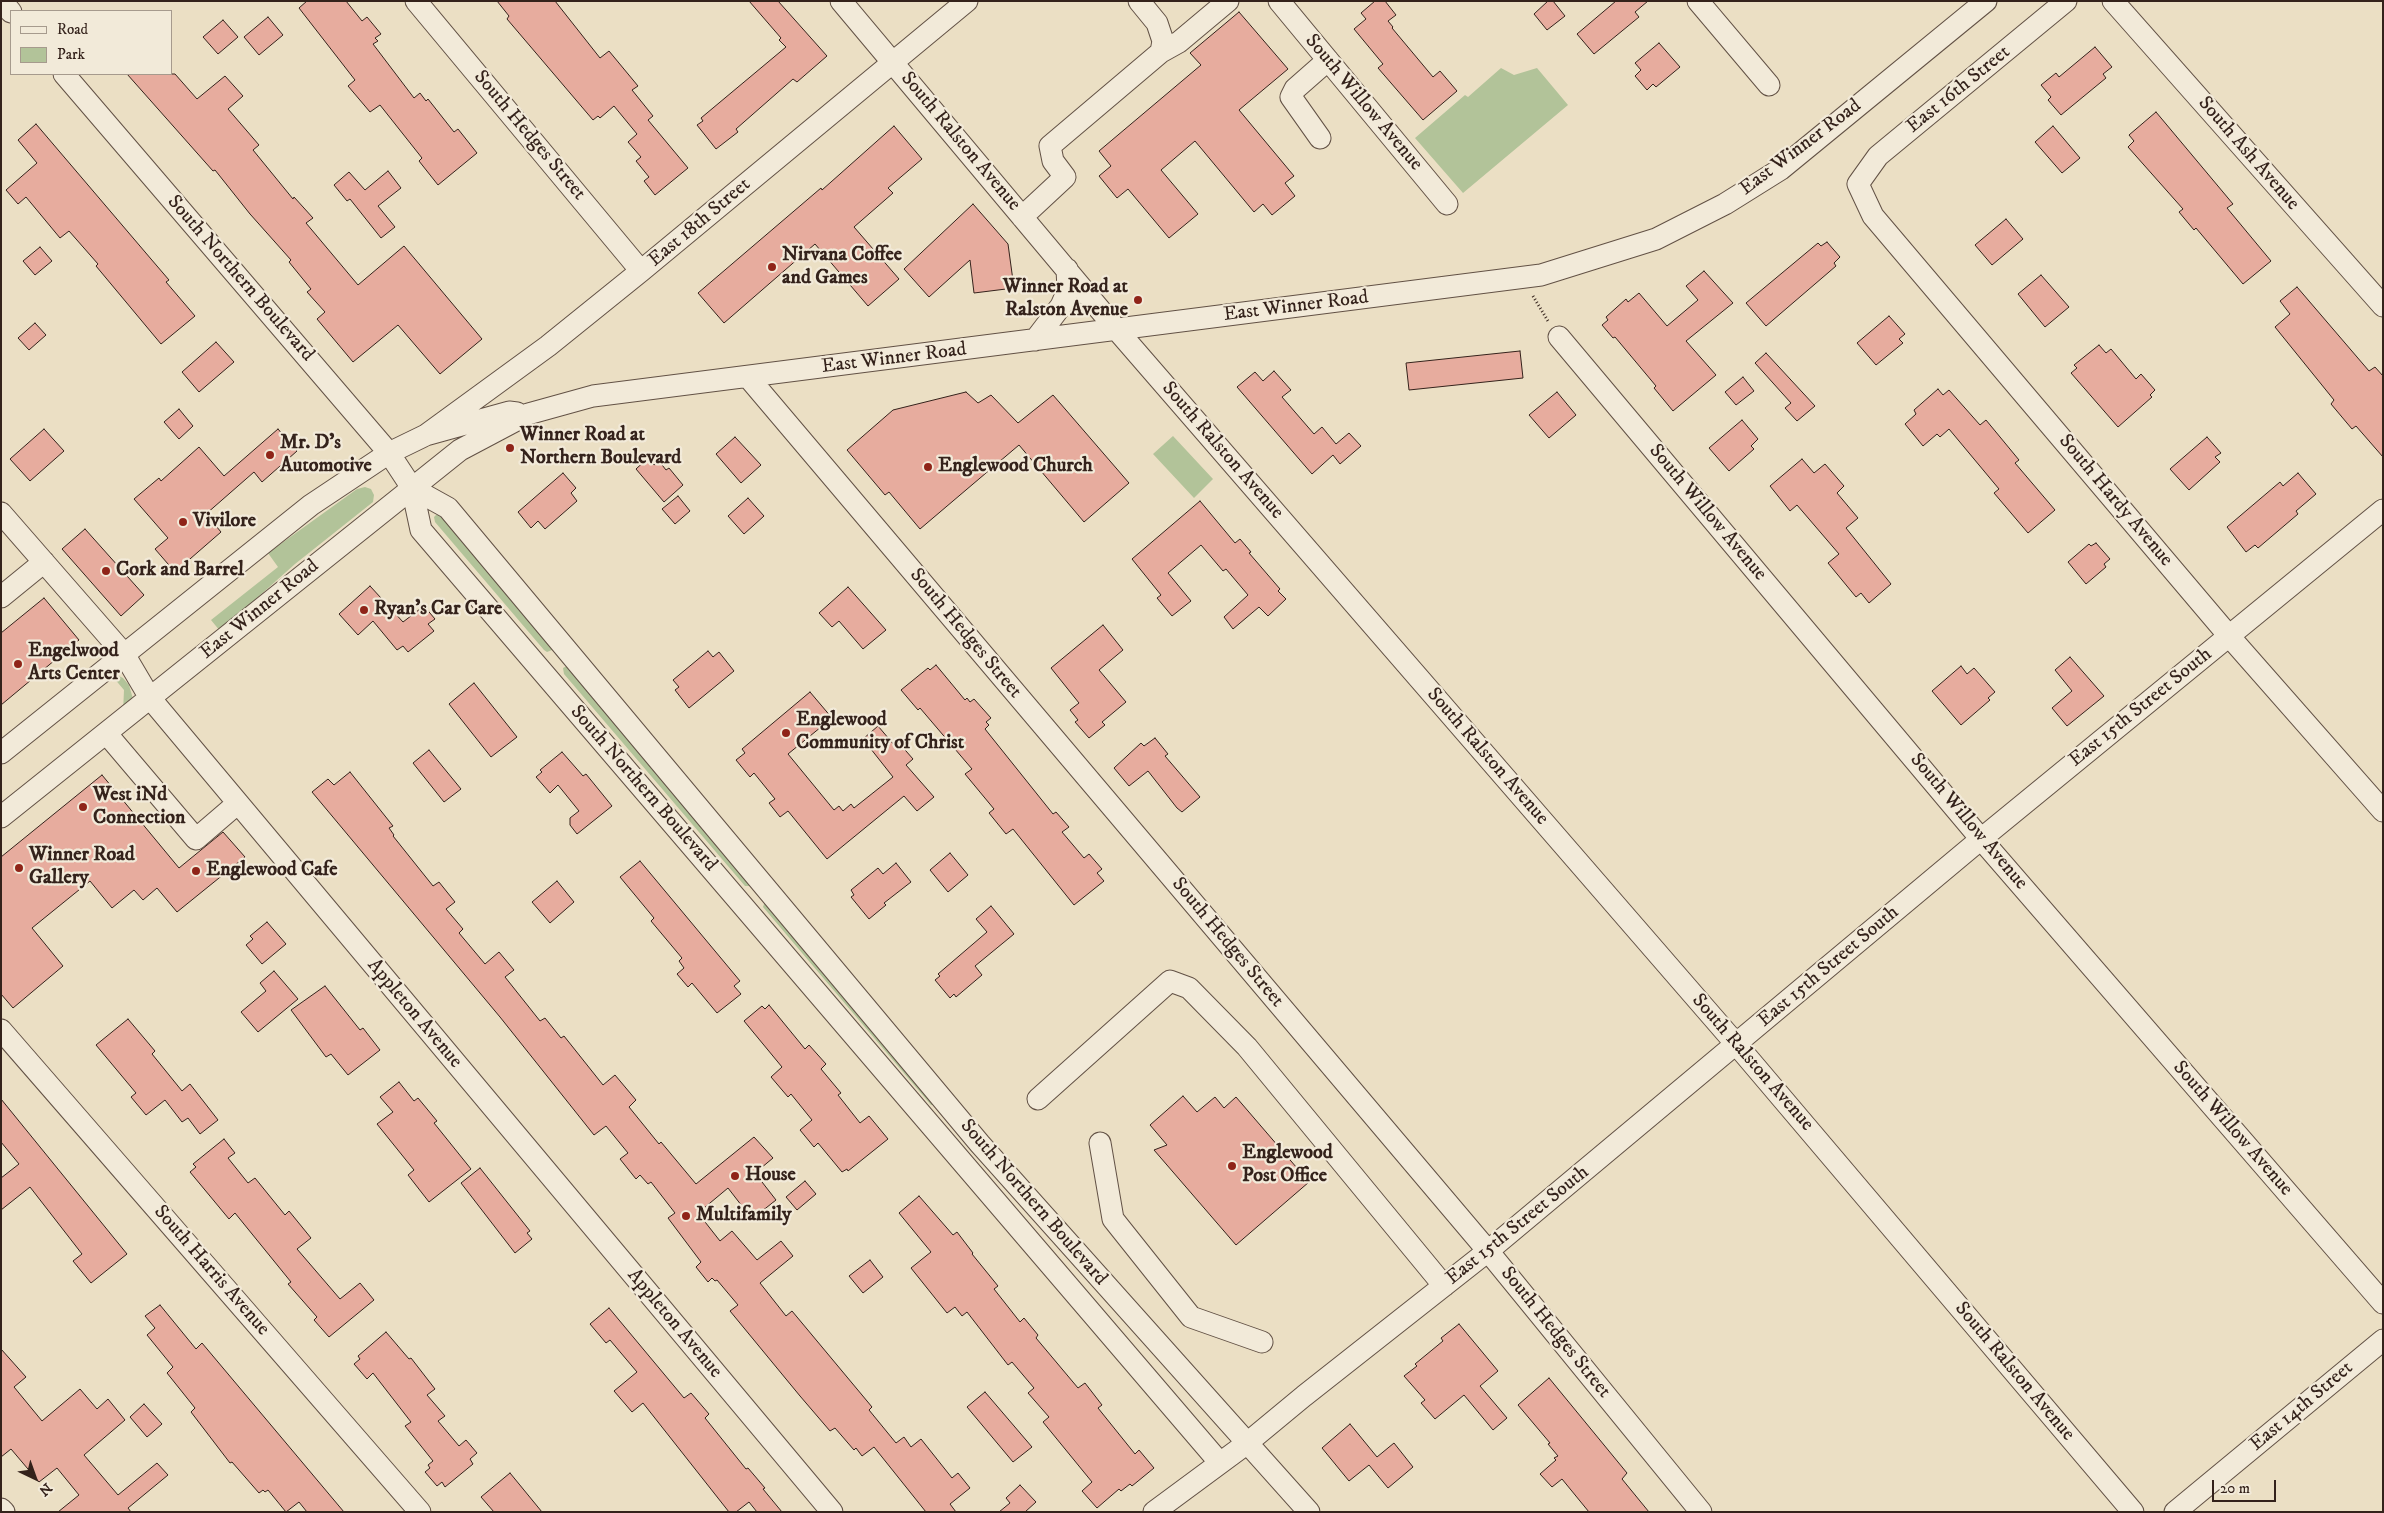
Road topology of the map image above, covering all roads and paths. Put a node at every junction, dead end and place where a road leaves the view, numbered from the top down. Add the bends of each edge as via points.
1 (2, 1) edge
2 (416, 1) edge
3 (841, 1) edge
4 (967, 1) edge
5 (1138, 1) edge
6 (1228, 1) edge
7 (1279, 1) edge
8 (1698, 1) edge
9 (1986, 1) edge
10 (2066, 1) edge
11 (2113, 1) edge
12 (10, 11) edge
13 (1161, 52) junction
14 (1328, 60) junction
15 (893, 63) junction
16 (65, 75) edge
17 (1769, 85) dead end
18 (1320, 138) dead end
19 (1858, 184) joint
20 (1447, 204) dead end
21 (1022, 217) junction
22 (1067, 269) junction
23 (641, 272) junction
24 (1533, 295) dead end
25 (2383, 306) edge
26 (1539, 308) dead end
27 (1118, 330) junction
28 (1558, 337) dead end
29 (1035, 340) junction
30 (748, 377) junction
31 (528, 414) junction
32 (426, 435) junction
33 (389, 453) junction
34 (412, 488) junction
35 (2383, 510) edge
36 (3, 519) edge
37 (44, 562) junction
38 (1, 597) edge
39 (2229, 636) junction
40 (567, 650) junction
41 (124, 654) junction
42 (542, 671) junction
43 (150, 698) junction
44 (106, 733) junction
45 (1, 753) edge
46 (238, 803) junction
47 (2383, 811) edge
48 (1, 817) edge
49 (1981, 839) junction
50 (765, 888) junction
51 (744, 907) junction
52 (1, 1030) edge
53 (1736, 1044) junction
54 (1038, 1099) dead end
55 (1100, 1143) dead end
56 (1488, 1251) junction
57 (1444, 1286) junction
58 (2383, 1303) edge
59 (2383, 1340) edge
60 (1262, 1342) dead end
61 (1246, 1444) junction
62 (1220, 1463) junction
63 (420, 1512) edge
64 (832, 1512) edge
65 (1154, 1512) edge
66 (1309, 1512) edge
67 (1701, 1512) edge
68 (2133, 1512) edge
69 (2175, 1512) edge

1 - 12 street
2 - 23 street, South Hedges Street
3 - 15 street, South Ralston Avenue
4 - 15 street, East 18th Street
5 - 13 street via 1157,23 1163,41
6 - 13 street via 1179,42
7 - 14 street, South Willow Avenue
8 - 17 street
9 - 27 street, East Winner Road via 1780,169 1725,204 1656,239 1541,275
10 - 19 street, East 16th Street via 1878,156
11 - 25 street, South Ash Avenue
13 - 21 street via 1050,146 1053,161 1065,177
14 - 18 street via 1295,89 1291,97
14 - 20 street, South Willow Avenue
15 - 21 street, South Ralston Avenue
15 - 23 street, East 18th Street
16 - 33 street, South Northern Boulevard
19 - 39 street, South Hardy Avenue via 1873,216
21 - 22 street, South Ralston Avenue
22 - 27 street, South Ralston Avenue
22 - 29 street via 1068,290 1061,306
23 - 32 street, East 18th Street via 548,346
24 - 26 path
27 - 29 street, East Winner Road
27 - 53 street, South Ralston Avenue
28 - 49 street, South Willow Avenue
29 - 30 street, East Winner Road
30 - 31 street, East Winner Road via 593,396
30 - 56 street, South Hedges Street
31 - 32 street, East Winner Road via 509,412
31 - 34 street, East Winner Road via 460,450
32 - 33 street, East Winner Road
33 - 34 street, South Northern Boulevard
33 - 41 street, East Winner Road via 310,505
34 - 40 street, South Northern Boulevard via 448,508
34 - 42 street, South Northern Boulevard via 421,530
34 - 43 street, East Winner Road
35 - 39 street, East 15th Street South
36 - 37 street, Appleton Avenue
37 - 38 street
37 - 41 street, Appleton Avenue
39 - 47 street, South Hardy Avenue
39 - 49 street, East 15th Street South
40 - 42 street
40 - 50 street, South Northern Boulevard
41 - 43 street, Appleton Avenue
41 - 45 street, East Winner Road
42 - 51 street, South Northern Boulevard
43 - 44 street, East Winner Road
43 - 46 street, Appleton Avenue
44 - 46 street via 196,838
44 - 48 street, East Winner Road
46 - 64 street, Appleton Avenue
49 - 53 street, East 15th Street South
49 - 58 street, South Willow Avenue
50 - 51 street
50 - 61 street, South Northern Boulevard via 980,1144
51 - 62 street, South Northern Boulevard
52 - 63 street, South Harris Avenue
53 - 56 street, East 15th Street South
53 - 68 street, South Ralston Avenue
54 - 57 street via 1170,981 1189,988 1247,1047
55 - 60 street via 1113,1219 1185,1310 1191,1317
56 - 57 street, East 15th Street South
56 - 67 street, South Hedges Street
57 - 61 street, East 15th Street South
59 - 69 street, East 14th Street
61 - 62 street, East 15th Street South
61 - 66 street, South Northern Boulevard
62 - 65 street, East 15th Street South

